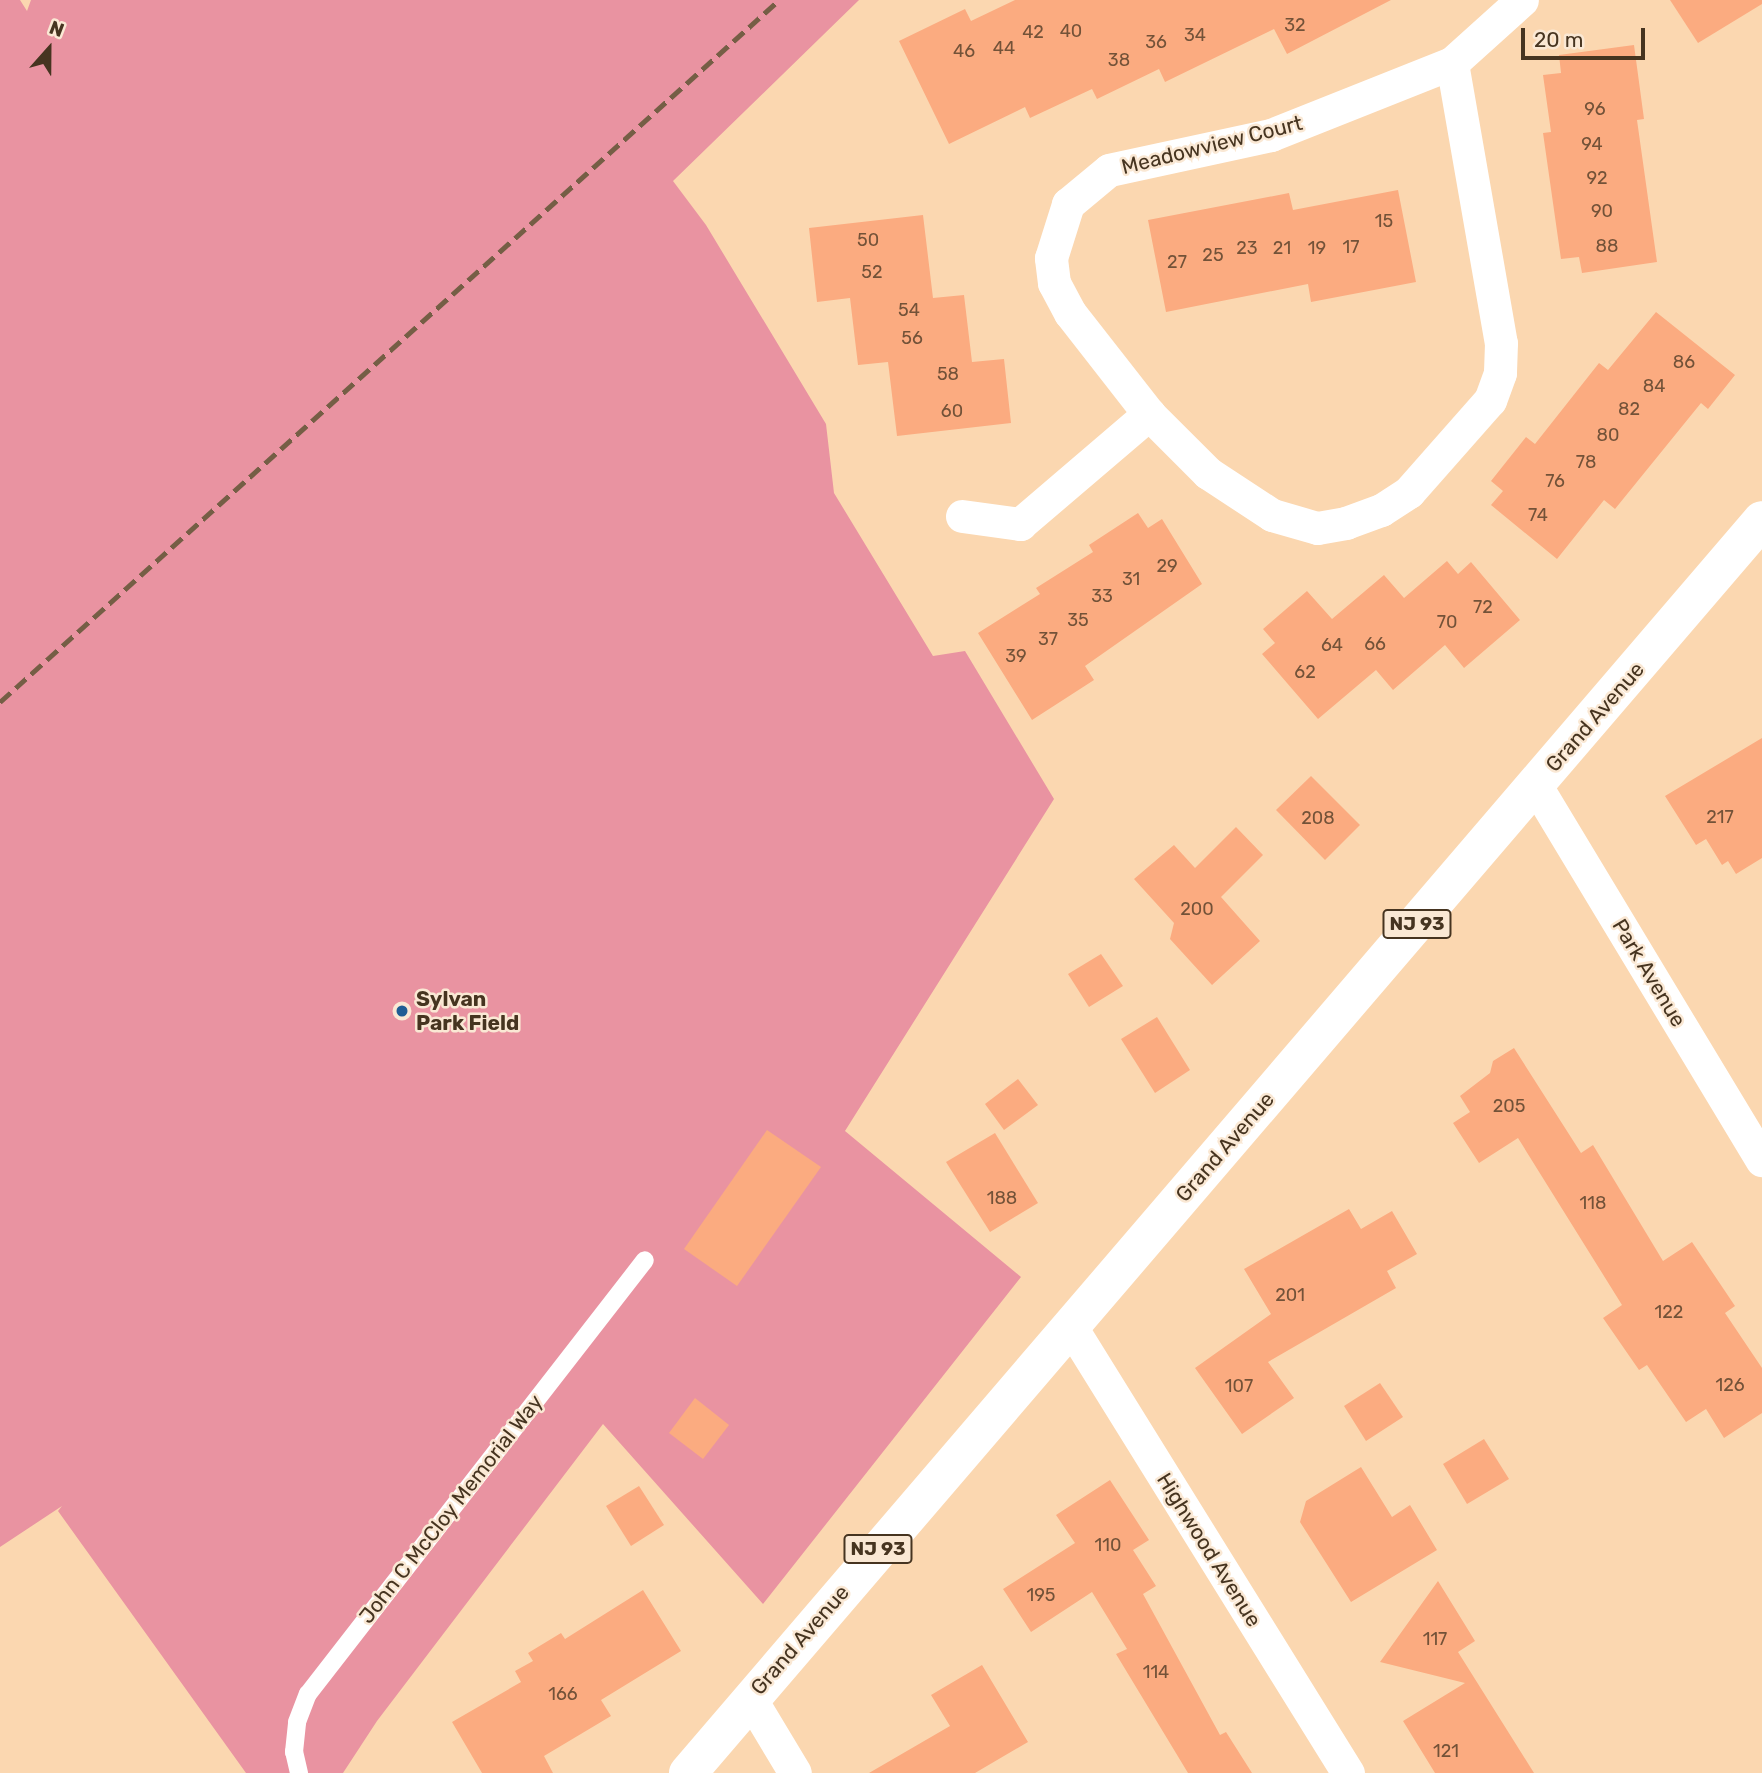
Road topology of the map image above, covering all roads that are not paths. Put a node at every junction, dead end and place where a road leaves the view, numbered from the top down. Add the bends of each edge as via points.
1 (1522, 0) edge
2 (1452, 63) junction
3 (1149, 414) junction
4 (962, 516) dead end
5 (1762, 520) edge
6 (1536, 786) junction
7 (1762, 1160) edge
8 (645, 1260) dead end
9 (1071, 1327) junction
10 (750, 1698) junction
11 (299, 1773) edge
12 (688, 1773) edge
13 (795, 1773) edge
14 (1348, 1773) edge

1 - 2 street, Meadowview Court
2 - 3 street, Meadowview Court via 1271,135 1109,170 1081,188 1058,228 1051,258 1054,283 1091,343
2 - 3 street, Meadowview Court via 1501,343 1500,373 1490,400 1452,446 1409,492 1381,510 1317,528 1272,515 1208,473
3 - 4 street via 1020,524
5 - 6 main road, Grand Avenue / NJ 93
6 - 7 street, Park Avenue
6 - 9 main road, Grand Avenue / NJ 93
8 - 11 lane, John C McCloy Memorial Way via 308,1694 297,1722 294,1752
9 - 10 main road, Grand Avenue / NJ 93
9 - 14 street, Highwood Avenue
10 - 12 main road, Grand Avenue / NJ 93
10 - 13 street

